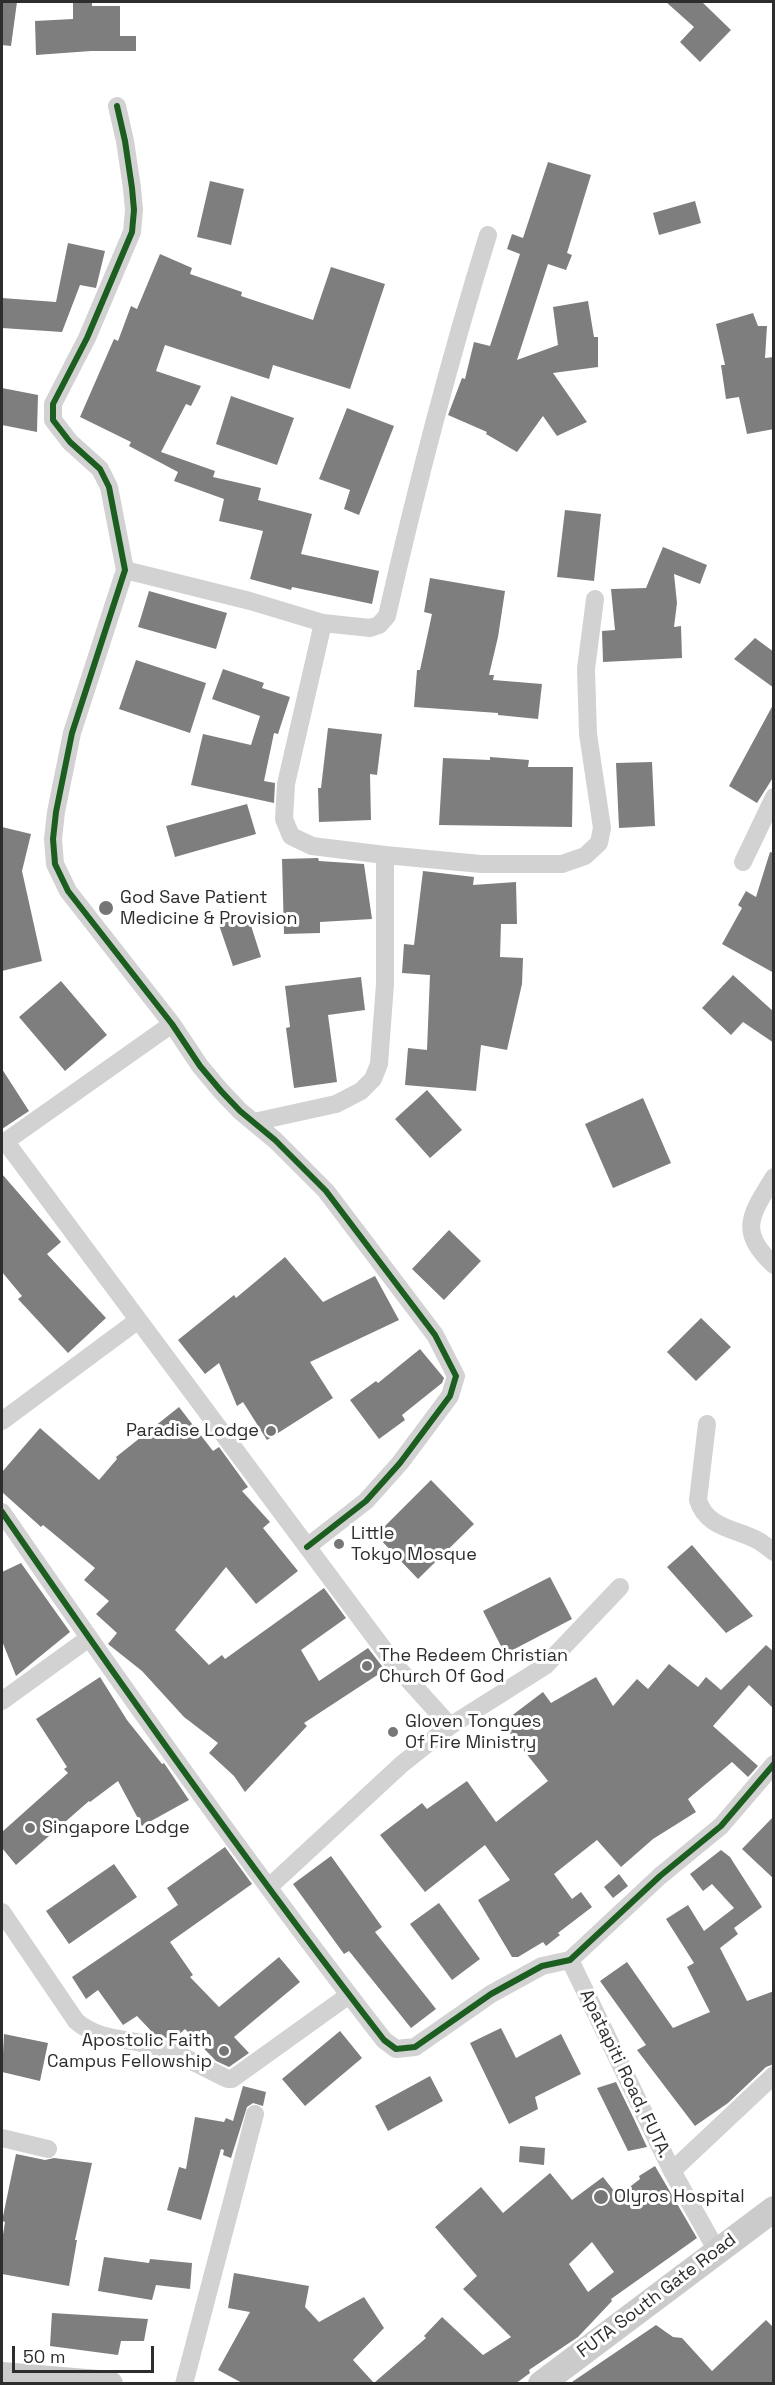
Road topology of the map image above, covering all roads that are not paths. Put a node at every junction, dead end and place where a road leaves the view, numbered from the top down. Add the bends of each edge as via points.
1 (117, 106) dead end
2 (488, 235) dead end
3 (125, 570) junction
4 (595, 599) dead end
5 (323, 623) junction
6 (774, 797) edge
7 (384, 855) junction
8 (743, 862) dead end
9 (172, 1024) junction
10 (254, 1122) junction
11 (3, 1142) edge
12 (774, 1177) edge
13 (774, 1265) edge
14 (137, 1321) junction
15 (2, 1421) edge
16 (707, 1424) dead end
17 (2, 1512) edge
18 (307, 1547) junction
19 (774, 1552) edge
20 (621, 1587) dead end
21 (89, 1638) junction
22 (2, 1701) edge
23 (450, 1726) junction
24 (774, 1764) edge
25 (269, 1887) junction
26 (2, 1912) edge
27 (570, 1960) junction
28 (349, 1995) junction
29 (774, 2075) edge
30 (255, 2114) dead end
31 (2, 2138) edge
32 (48, 2149) dead end
33 (672, 2171) junction
34 (774, 2209) edge
35 (717, 2251) junction
36 (2, 2375) edge
37 (545, 2383) edge
38 (110, 2384) edge
39 (184, 2384) edge

1 - 3 street via 132,188 132,232 87,338 52,404 53,420 100,469 109,487
2 - 5 street via 442,387 387,616 370,628
3 - 5 street
3 - 9 street via 72,734 56,812 55,864 68,891
4 - 7 street via 586,669 588,734 602,828 599,843 585,856 562,864 481,864
5 - 7 street via 286,784 284,819 291,837 312,846
6 - 8 street
7 - 10 street via 385,984 379,1064 373,1078 361,1091 336,1104
9 - 10 street via 220,1091
9 - 11 street
10 - 18 street via 326,1191 435,1335 456,1376 450,1396 400,1463 366,1501
11 - 14 street
12 - 13 street via 756,1207 751,1238 758,1251
14 - 15 street
14 - 18 street
16 - 19 street via 700,1506 719,1526 759,1540
17 - 21 street
18 - 23 street via 396,1666
20 - 23 street via 545,1666
21 - 22 street
21 - 25 street
23 - 25 street via 402,1764
24 - 27 street via 722,1826 660,1876
25 - 28 street
26 - 28 street via 86,2030 155,2046 228,2079
27 - 28 street via 542,1966 491,1994 415,2047 396,2049 384,2040
27 - 33 street, Apatapiti Road, FUTA.
29 - 33 street
30 - 39 street
31 - 32 street
33 - 35 street, Apatapiti Road, FUTA.
34 - 35 main road, FUTA South Gate Road
35 - 37 main road, FUTA South Gate Road
36 - 38 main road

